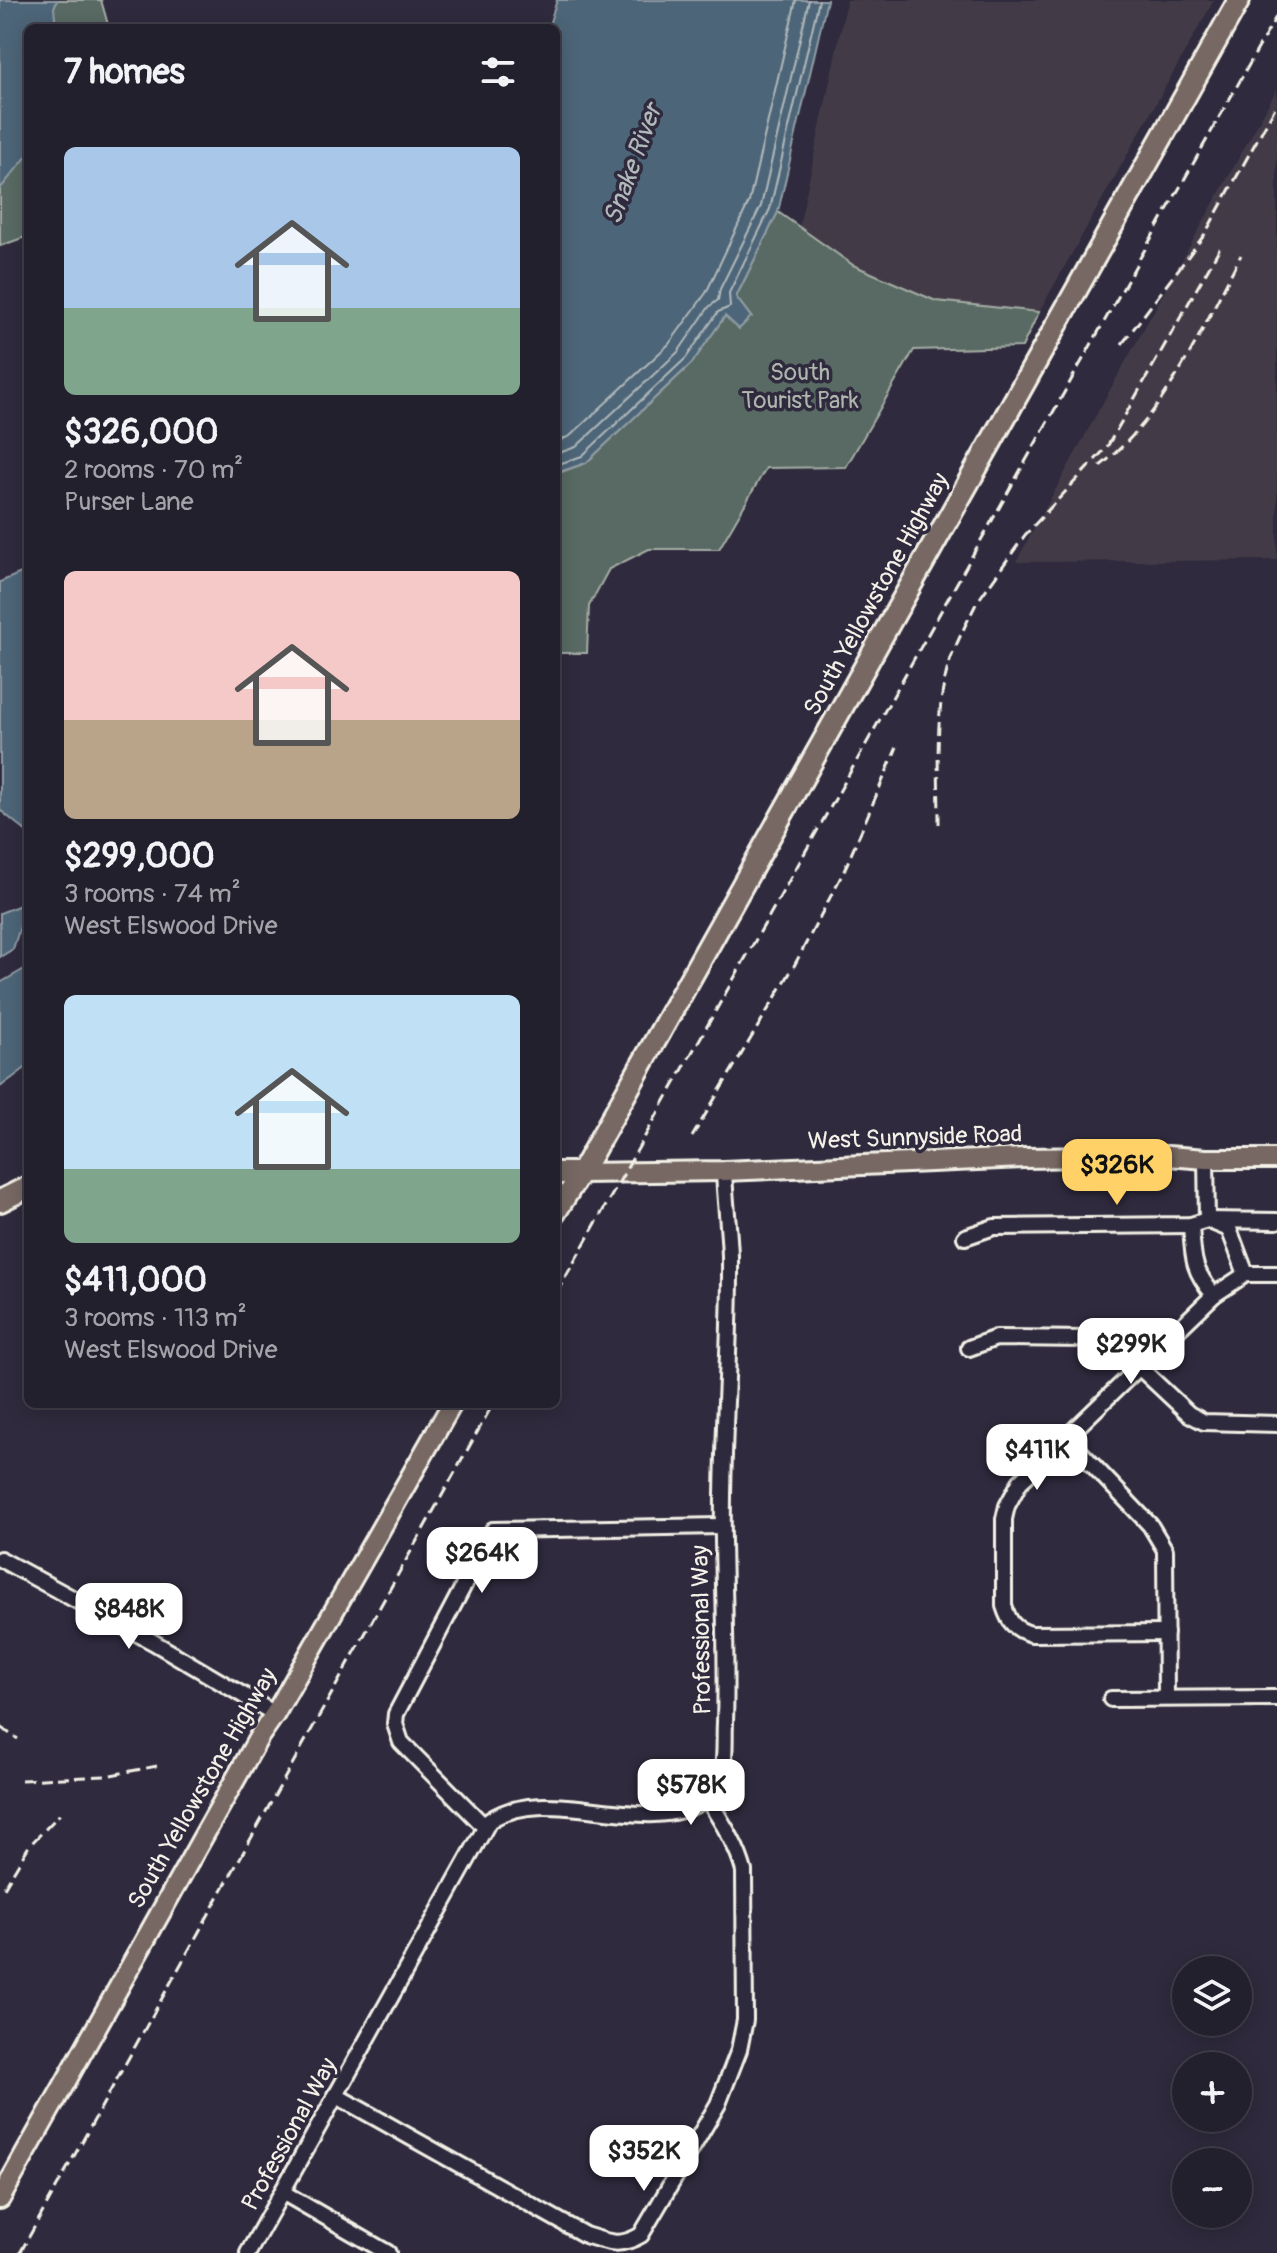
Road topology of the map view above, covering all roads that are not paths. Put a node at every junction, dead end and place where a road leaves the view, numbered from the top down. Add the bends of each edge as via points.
1 (1239, 0) edge
2 (1206, 1159) junction
3 (1277, 1159) edge
4 (724, 1171) junction
5 (560, 1173) edge
6 (581, 1173) junction
7 (24, 1189) edge
8 (0, 1201) edge
9 (560, 1207) edge
10 (1207, 1220) junction
11 (1277, 1221) edge
12 (1191, 1225) junction
13 (965, 1237) dead end
14 (1246, 1274) junction
15 (1277, 1274) edge
16 (1214, 1295) junction
17 (969, 1348) dead end
18 (1140, 1369) junction
19 (450, 1408) edge
20 (1277, 1424) edge
21 (1066, 1437) junction
22 (722, 1526) junction
23 (0, 1559) edge
24 (1166, 1633) junction
25 (1166, 1697) junction
26 (1277, 1698) edge
27 (1111, 1699) dead end
28 (275, 1714) junction
29 (707, 1798) junction
30 (484, 1826) junction
31 (335, 2095) junction
32 (282, 2192) junction
33 (0, 2199) edge
34 (248, 2253) edge
35 (388, 2253) edge

1 - 6 highway, South Yellowstone Highway
2 - 3 main road, West Sunnyside Road
2 - 4 main road, West Sunnyside Road via 1024,1158
2 - 10 street
4 - 6 main road, West Sunnyside Road
4 - 22 street, Professional Way via 730,1256
5 - 6 highway, West Sunnyside Road
6 - 9 main road, South Yellowstone Highway
7 - 8 highway
10 - 11 street
10 - 12 street
10 - 14 street via 1229,1229
12 - 13 street via 994,1227
12 - 16 street via 1200,1279
14 - 15 street
14 - 16 street
16 - 18 street
17 - 18 street via 996,1338 1086,1339 1123,1352
18 - 20 street via 1204,1422
18 - 21 street
19 - 28 main road, South Yellowstone Highway
21 - 24 street via 1150,1525 1165,1550
21 - 24 street via 1020,1482 1007,1506 1008,1620 1031,1634
22 - 29 street, Professional Way via 724,1750 722,1771
22 - 30 street via 493,1530 395,1724 401,1742
23 - 28 street
24 - 25 street
25 - 26 street
25 - 27 street
28 - 33 main road, South Yellowstone Highway
29 - 30 street via 666,1813 524,1807 498,1814
29 - 31 street via 744,1871 745,2020 718,2104 641,2235 627,2243 585,2235
30 - 31 street, Professional Way
31 - 32 street, Professional Way
32 - 34 street, Professional Way
32 - 35 street

